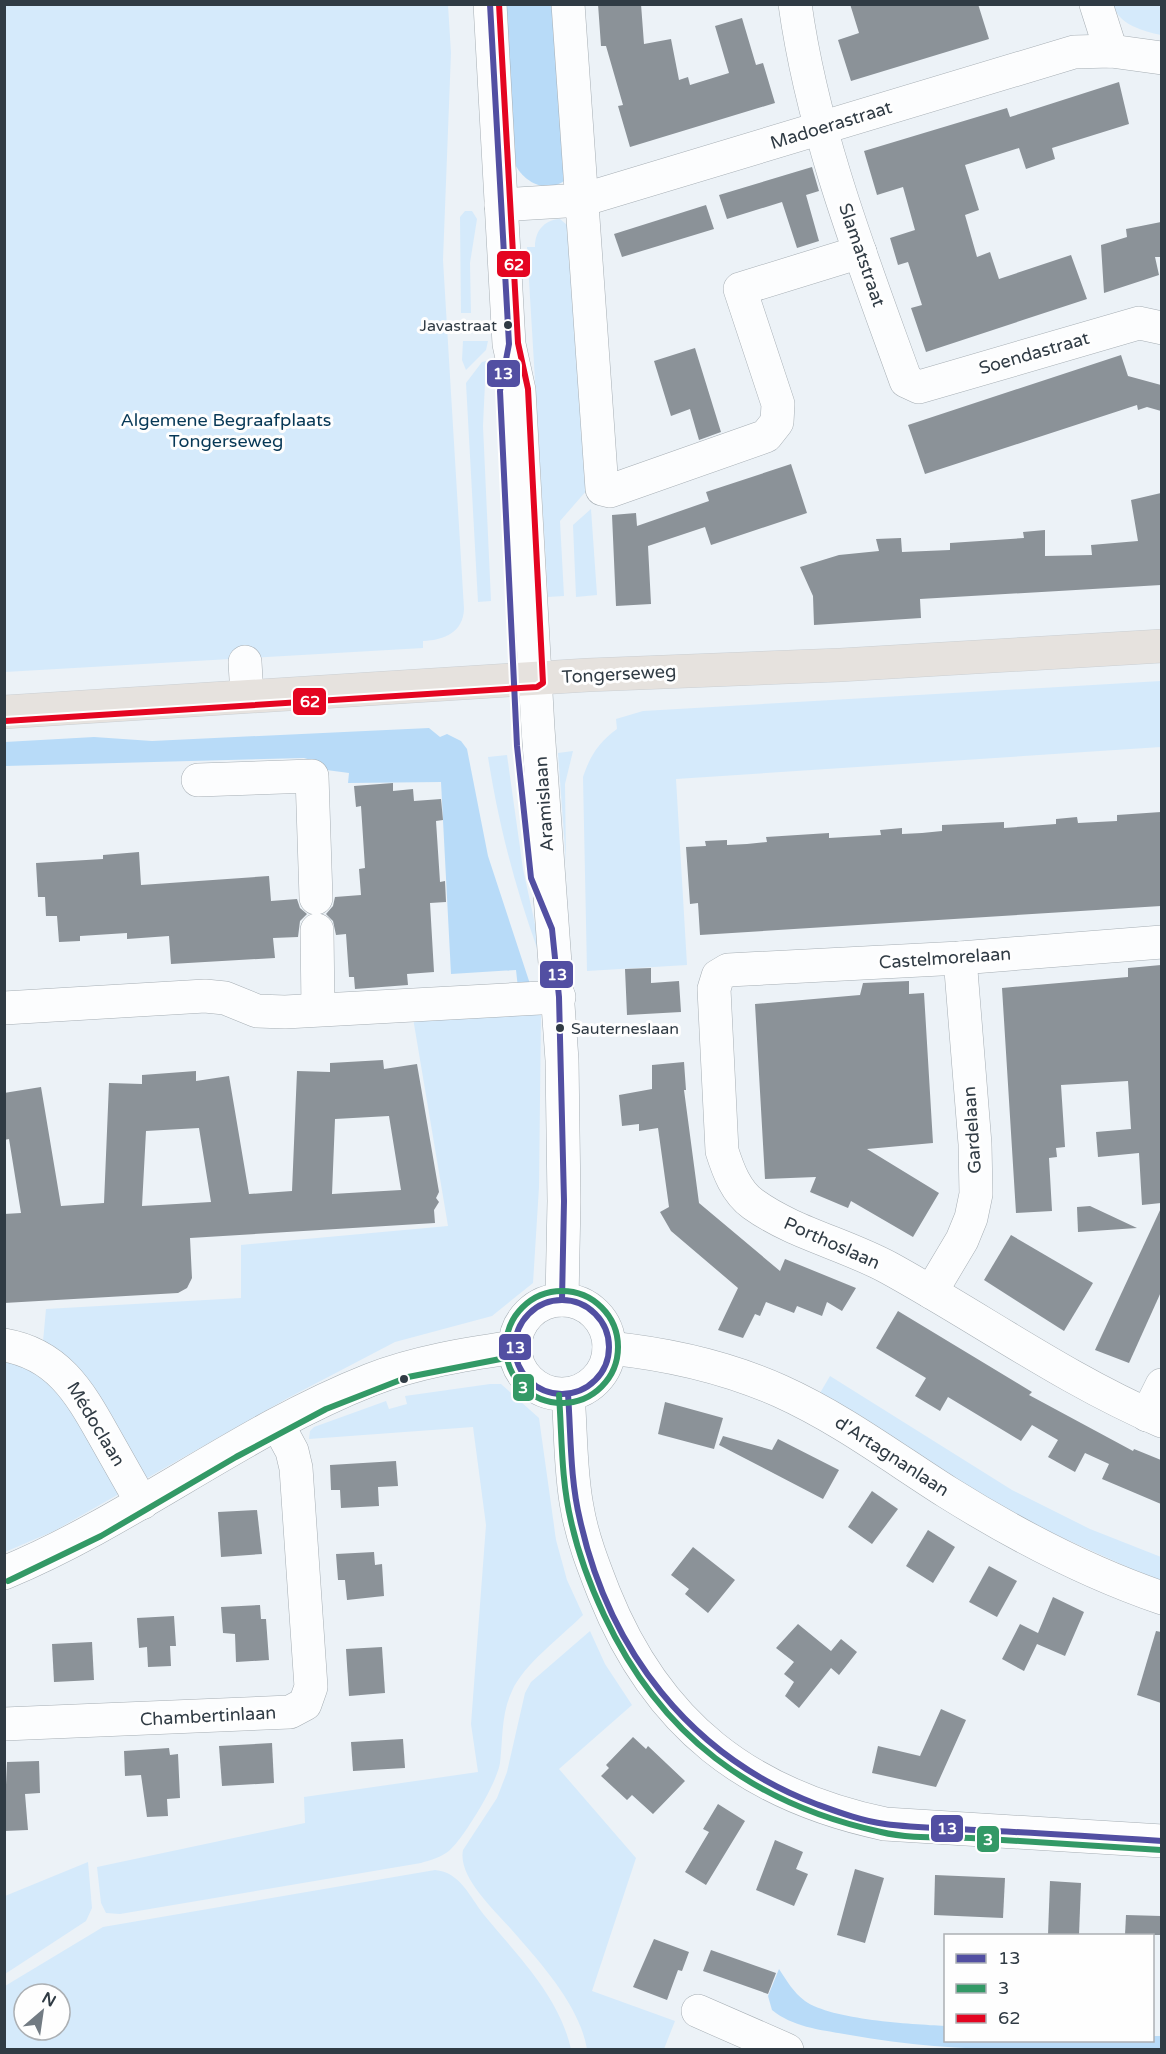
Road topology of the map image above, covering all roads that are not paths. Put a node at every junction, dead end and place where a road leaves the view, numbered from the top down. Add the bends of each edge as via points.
1 (490, 4) edge
2 (568, 4) edge
3 (795, 4) edge
4 (1096, 4) edge
5 (1111, 51) junction
6 (1161, 58) edge
7 (821, 128) junction
8 (582, 200) junction
9 (501, 205) junction
10 (860, 252) junction
11 (1161, 328) edge
12 (906, 381) joint
13 (1161, 646) edge
14 (245, 662) dead end
15 (525, 679) junction
16 (247, 696) junction
17 (4, 712) edge
18 (198, 780) dead end
19 (1161, 942) edge
20 (960, 958) junction
21 (728, 970) joint
22 (559, 997) junction
23 (4, 1008) edge
24 (318, 1009) junction
25 (931, 1292) junction
26 (562, 1300) junction
27 (4, 1345) edge
28 (515, 1347) junction
29 (609, 1348) junction
30 (1161, 1385) edge
31 (568, 1394) junction
32 (1154, 1418) edge
33 (278, 1425) junction
34 (142, 1503) junction
35 (4, 1573) edge
36 (1161, 1598) edge
37 (4, 1724) edge
38 (1161, 1841) edge
39 (698, 2011) dead end
40 (787, 2049) edge

1 - 9 street
2 - 8 street
3 - 7 street, Slamatstraat
4 - 5 street
5 - 6 street, Madoerastraat
5 - 7 street, Madoerastraat via 1060,56
7 - 8 street, Madoerastraat
7 - 10 street, Slamatstraat
8 - 9 street, Madoerastraat
8 - 10 street via 602,489 610,491 766,436 777,422 778,404 740,289
9 - 15 street via 509,344 500,391
10 - 12 street, Slamatstraat
11 - 12 street, Soendastraat via 1139,322 919,387
13 - 15 main road, Tongerseweg
14 - 16 street
15 - 16 main road, Tongerseweg
15 - 22 street, Aramislaan via 517,746 531,878 552,929
16 - 17 main road, Tongerseweg
18 - 24 street via 312,776
19 - 20 street, Castelmorelaan
20 - 21 street, Castelmorelaan
20 - 25 street, Gardelaan via 976,1194 962,1240
21 - 25 street, Porthoslaan via 718,976 714,989 722,1151 738,1188 751,1203 791,1227 853,1249
22 - 24 street
22 - 26 street, Aramislaan
23 - 24 street via 205,996 225,998 267,1013
25 - 32 street, Porthoslaan
26 - 28 street via 544,1304 529,1314 519,1329
26 - 29 street via 586,1306 596,1314 608,1336
27 - 34 street, Médoclaan via 36,1354 67,1377
28 - 31 street via 522,1372 531,1382 549,1392
28 - 33 street via 397,1371 336,1395
29 - 31 street via 604,1370 597,1379
29 - 36 street, d'Artagnanlaan via 704,1364 780,1391 855,1430 1027,1539
30 - 32 street
31 - 38 street via 576,1505 610,1607 654,1686 679,1716 725,1757 798,1799 885,1824
33 - 34 street
33 - 37 street, Chambertinlaan via 296,1468 311,1687 305,1704 290,1712
34 - 35 street via 68,1545
39 - 40 street

